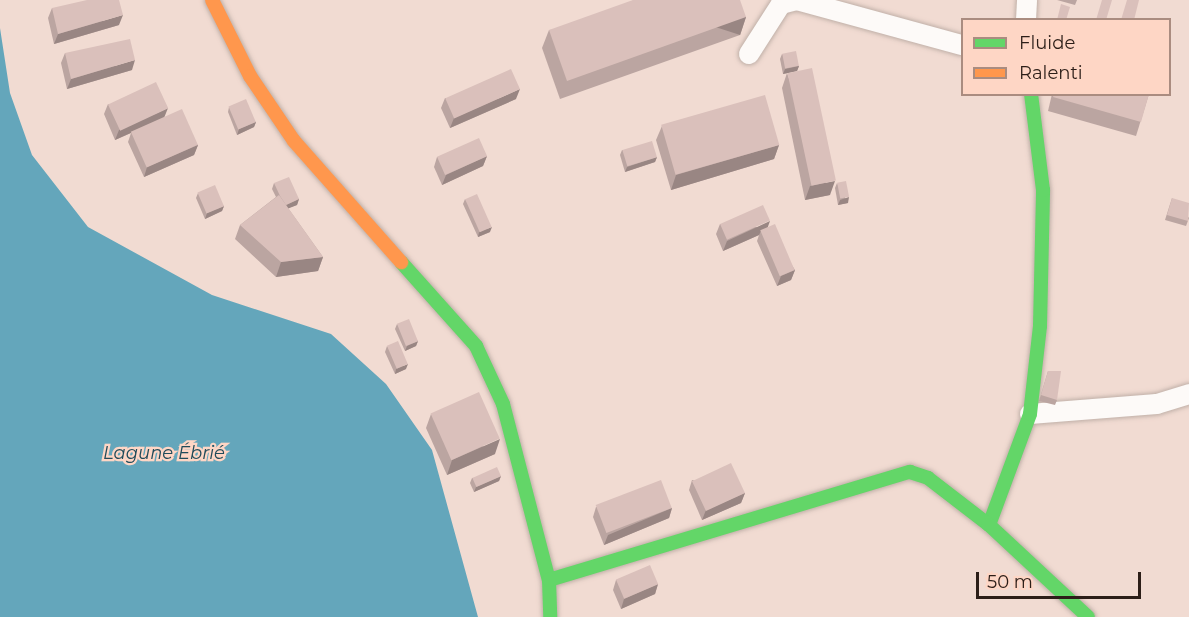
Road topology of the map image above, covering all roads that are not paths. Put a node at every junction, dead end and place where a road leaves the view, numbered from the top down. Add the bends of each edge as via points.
1 (212, 0) edge
2 (1027, 0) edge
3 (1026, 18) edge
4 (961, 44) edge
5 (749, 54) dead end
6 (1031, 96) edge
7 (1189, 394) edge
8 (1030, 414) junction
9 (989, 525) junction
10 (549, 580) junction
11 (550, 617) edge
12 (1088, 617) edge

1 - 10 street via 249,76 294,141 476,346 503,404
2 - 3 street
4 - 5 street via 797,0 780,4
6 - 8 street via 1044,256
7 - 8 street via 1156,404
8 - 9 street
9 - 10 street via 928,478 909,472
9 - 12 street
10 - 11 street

